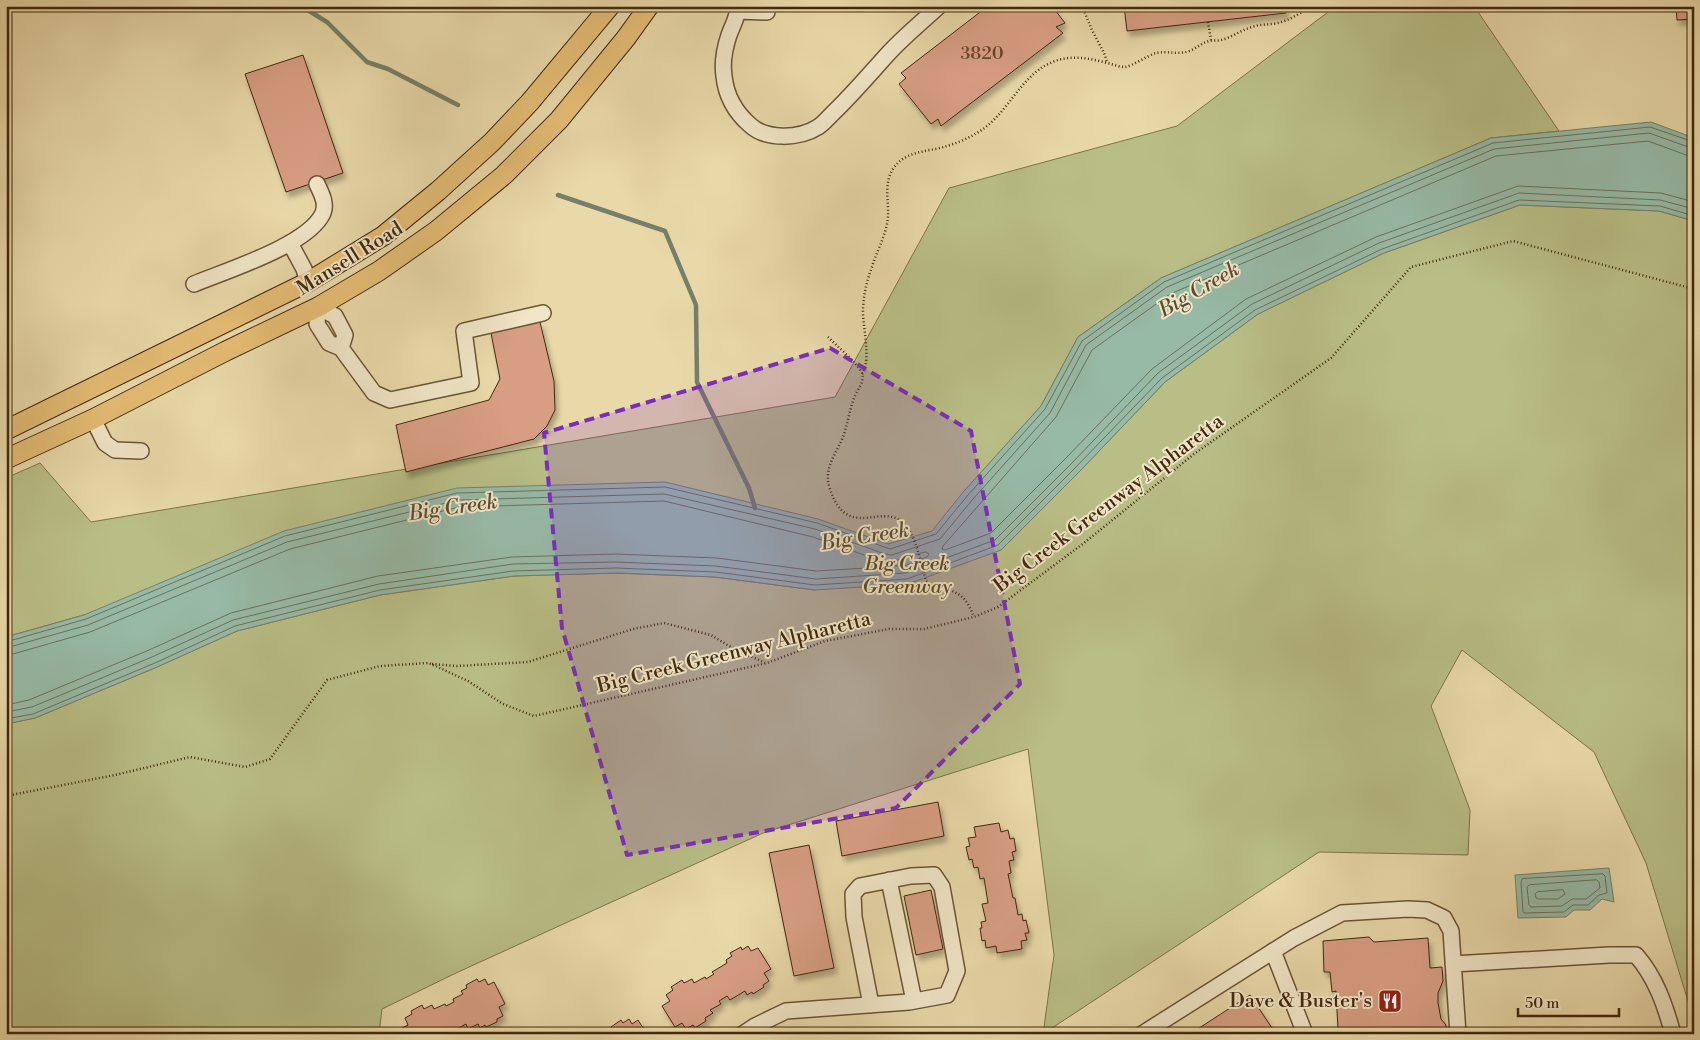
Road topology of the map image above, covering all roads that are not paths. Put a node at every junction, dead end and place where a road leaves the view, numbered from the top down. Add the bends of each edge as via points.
1 (610, 6) edge
2 (648, 6) edge
3 (939, 6) edge
4 (738, 8) edge
5 (768, 12) dead end
6 (317, 184) dead end
7 (290, 243) junction
8 (308, 282) junction
9 (194, 284) dead end
10 (318, 307) junction
11 (543, 313) dead end
12 (93, 419) junction
13 (6, 430) edge
14 (141, 451) dead end
15 (6, 459) edge
16 (889, 880) junction
17 (1273, 951) junction
18 (1453, 964) junction
19 (914, 1001) junction
20 (872, 1005) junction
21 (743, 1034) edge
22 (1142, 1034) edge
23 (1305, 1034) edge
24 (1458, 1034) edge
25 (1673, 1034) edge

1 - 8 main road, Mansell Road via 492,142 383,236
2 - 10 main road, Mansell Road via 559,120 504,175 436,231 379,271
3 - 4 street via 818,127 801,134 777,136 757,132 733,107 727,92 725,55
4 - 5 street
6 - 7 street via 324,200 323,213 303,235
7 - 8 street
7 - 9 street
8 - 10 main road
8 - 13 main road, Mansell Road
10 - 11 street via 317,324 329,343 341,348 374,393 390,400 471,383 464,331
10 - 12 main road, Mansell Road
12 - 14 street via 106,443 115,450
12 - 15 main road, Mansell Road
16 - 19 street
16 - 19 street via 934,874 942,887 957,971 947,995
16 - 20 street via 860,886 853,894 854,917
17 - 18 street via 1342,913 1427,910 1444,918 1451,931
17 - 22 street
17 - 23 street
18 - 24 street
18 - 25 street via 1636,955 1647,967 1664,1002
19 - 20 street
20 - 21 street via 786,1011

